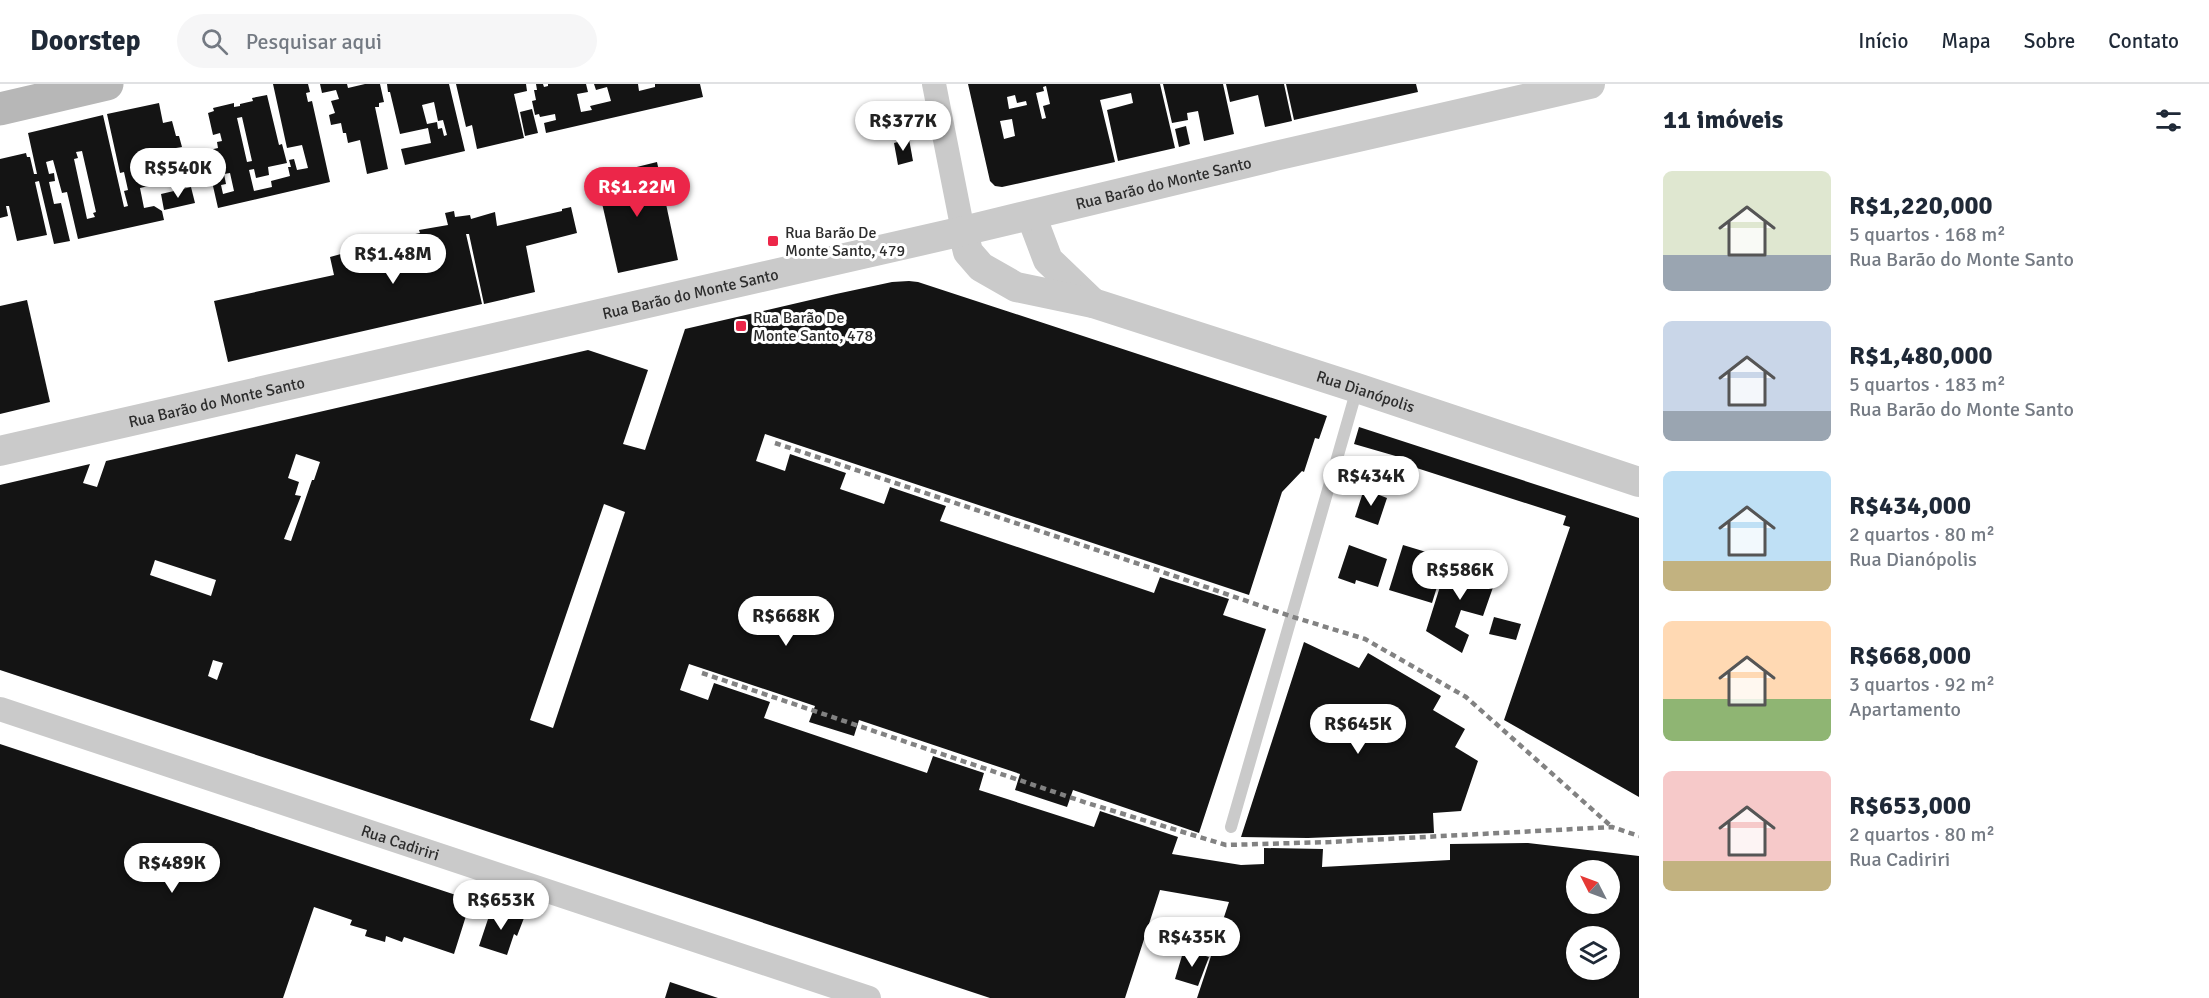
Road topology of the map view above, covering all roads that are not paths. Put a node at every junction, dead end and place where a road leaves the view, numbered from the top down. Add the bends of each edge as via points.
1 (107, 84) edge
2 (934, 84) edge
3 (1590, 84) edge
4 (0, 109) edge
5 (1031, 215) junction
6 (963, 231) junction
7 (1093, 303) junction
8 (1357, 388) junction
9 (0, 451) edge
10 (1639, 482) edge
11 (0, 709) edge
12 (1231, 826) dead end
13 (870, 998) edge

1 - 4 main road
2 - 6 street
3 - 5 street, Rua Barão do Monte Santo
5 - 6 street, Rua Barão do Monte Santo
5 - 7 street, Rua Dianópolis via 1048,260
6 - 7 street, Rua Dianópolis via 974,260 1006,282
6 - 9 street, Rua Barão do Monte Santo
7 - 8 street, Rua Dianópolis
8 - 10 street, Rua Dianópolis
8 - 12 lane
11 - 13 street, Rua Cadiriri

